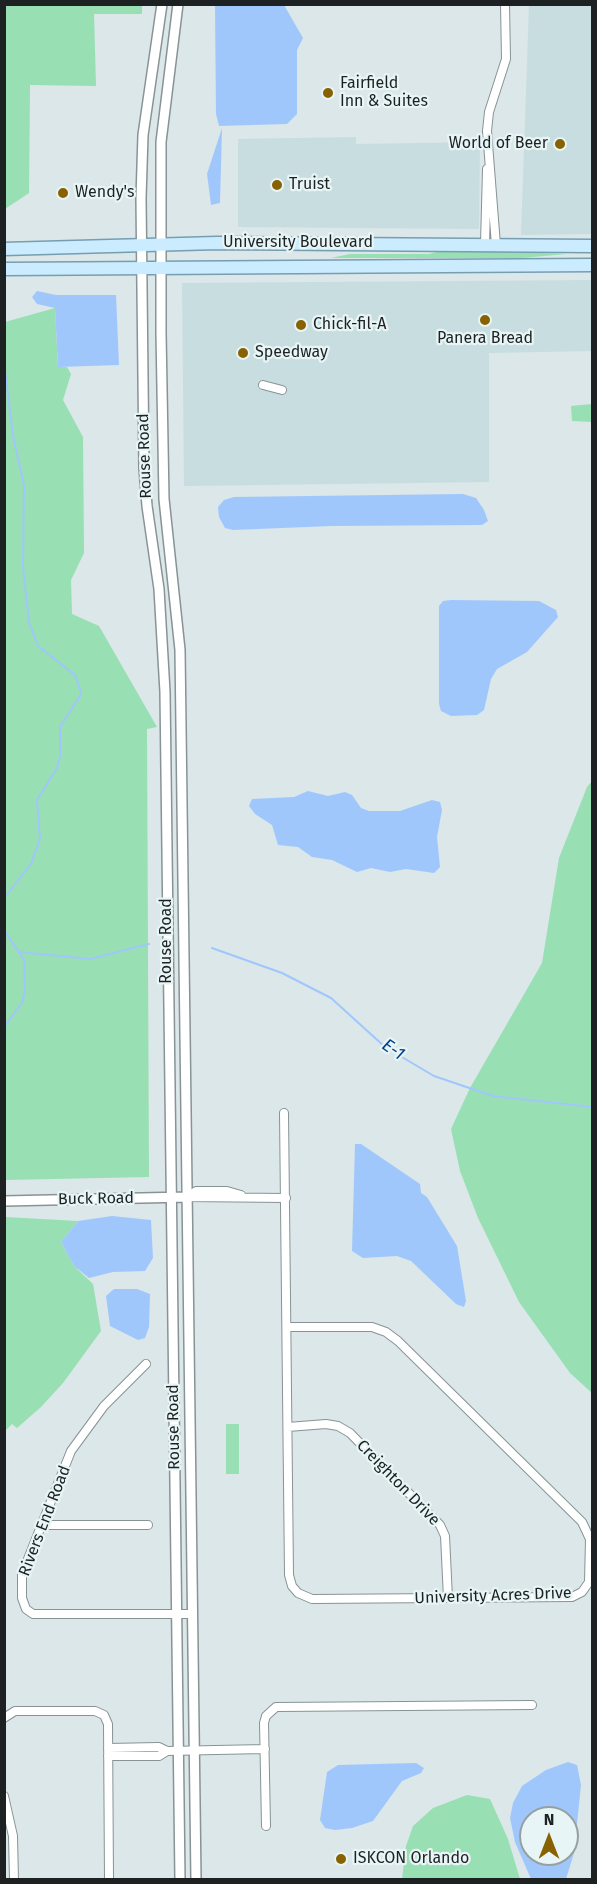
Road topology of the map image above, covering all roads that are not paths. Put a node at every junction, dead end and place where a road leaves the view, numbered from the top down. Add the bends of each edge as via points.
1 (162, 4) edge
2 (178, 4) edge
3 (505, 4) edge
4 (141, 244) junction
5 (160, 244) junction
6 (491, 244) junction
7 (592, 246) edge
8 (4, 249) edge
9 (588, 265) edge
10 (142, 267) junction
11 (160, 267) junction
12 (4, 269) edge
13 (262, 385) dead end
14 (282, 390) dead end
15 (164, 650) junction
16 (180, 650) junction
17 (284, 1113) dead end
18 (170, 1197) junction
19 (187, 1197) junction
20 (286, 1198) junction
21 (4, 1201) edge
22 (287, 1327) junction
23 (146, 1364) dead end
24 (288, 1427) junction
25 (41, 1525) junction
26 (148, 1525) dead end
27 (448, 1598) junction
28 (176, 1614) junction
29 (193, 1614) junction
30 (532, 1705) dead end
31 (4, 1718) edge
32 (265, 1749) junction
33 (178, 1751) junction
34 (195, 1751) junction
35 (108, 1752) junction
36 (4, 1796) edge
37 (266, 1826) dead end
38 (14, 1880) edge
39 (109, 1880) edge
40 (180, 1880) edge
41 (196, 1880) edge

1 - 4 street, Rouse Road via 143,135
2 - 5 street, Rouse Road via 164,108
3 - 6 street via 506,59 489,112
4 - 5 main road, University Boulevard
4 - 8 main road, University Boulevard
4 - 10 street, Rouse Road
5 - 6 main road, University Boulevard
5 - 11 street, Rouse Road
6 - 7 main road, University Boulevard
9 - 11 main road, University Boulevard
10 - 11 main road, University Boulevard
10 - 12 main road, University Boulevard
10 - 15 street, Rouse Road via 144,468
11 - 16 street, Rouse Road via 164,499
13 - 14 street
15 - 16 street
15 - 18 street, Rouse Road
16 - 19 street, Rouse Road
17 - 20 street, University Acres Drive
18 - 19 street, Buck Road
18 - 21 street, Buck Road
18 - 28 street, Rouse Road
19 - 20 street, Buck Road
19 - 29 street, Rouse Road
20 - 22 street, University Acres Drive
22 - 24 street, University Acres Drive
22 - 27 street, University Acres Drive via 372,1327 386,1332 588,1531 589,1582 572,1597
23 - 25 street, Rivers End Road via 104,1406 72,1451
24 - 27 street, Creighton Drive via 326,1424 350,1433 440,1525 446,1536
24 - 27 street, University Acres Drive via 289,1575 298,1593 312,1599
25 - 26 street
25 - 28 street, Rivers End Road via 22,1574 22,1598 33,1614
28 - 29 street, Rivers End Road
28 - 33 street, Rouse Road
29 - 34 street, Rouse Road
30 - 32 street via 276,1707 264,1723
31 - 35 street via 15,1711 95,1711 104,1714 108,1724
32 - 34 street
32 - 37 street
33 - 34 street
33 - 35 street via 159,1756
33 - 40 street, Rouse Road
34 - 41 street, Rouse Road
35 - 39 street
36 - 38 street via 12,1828

